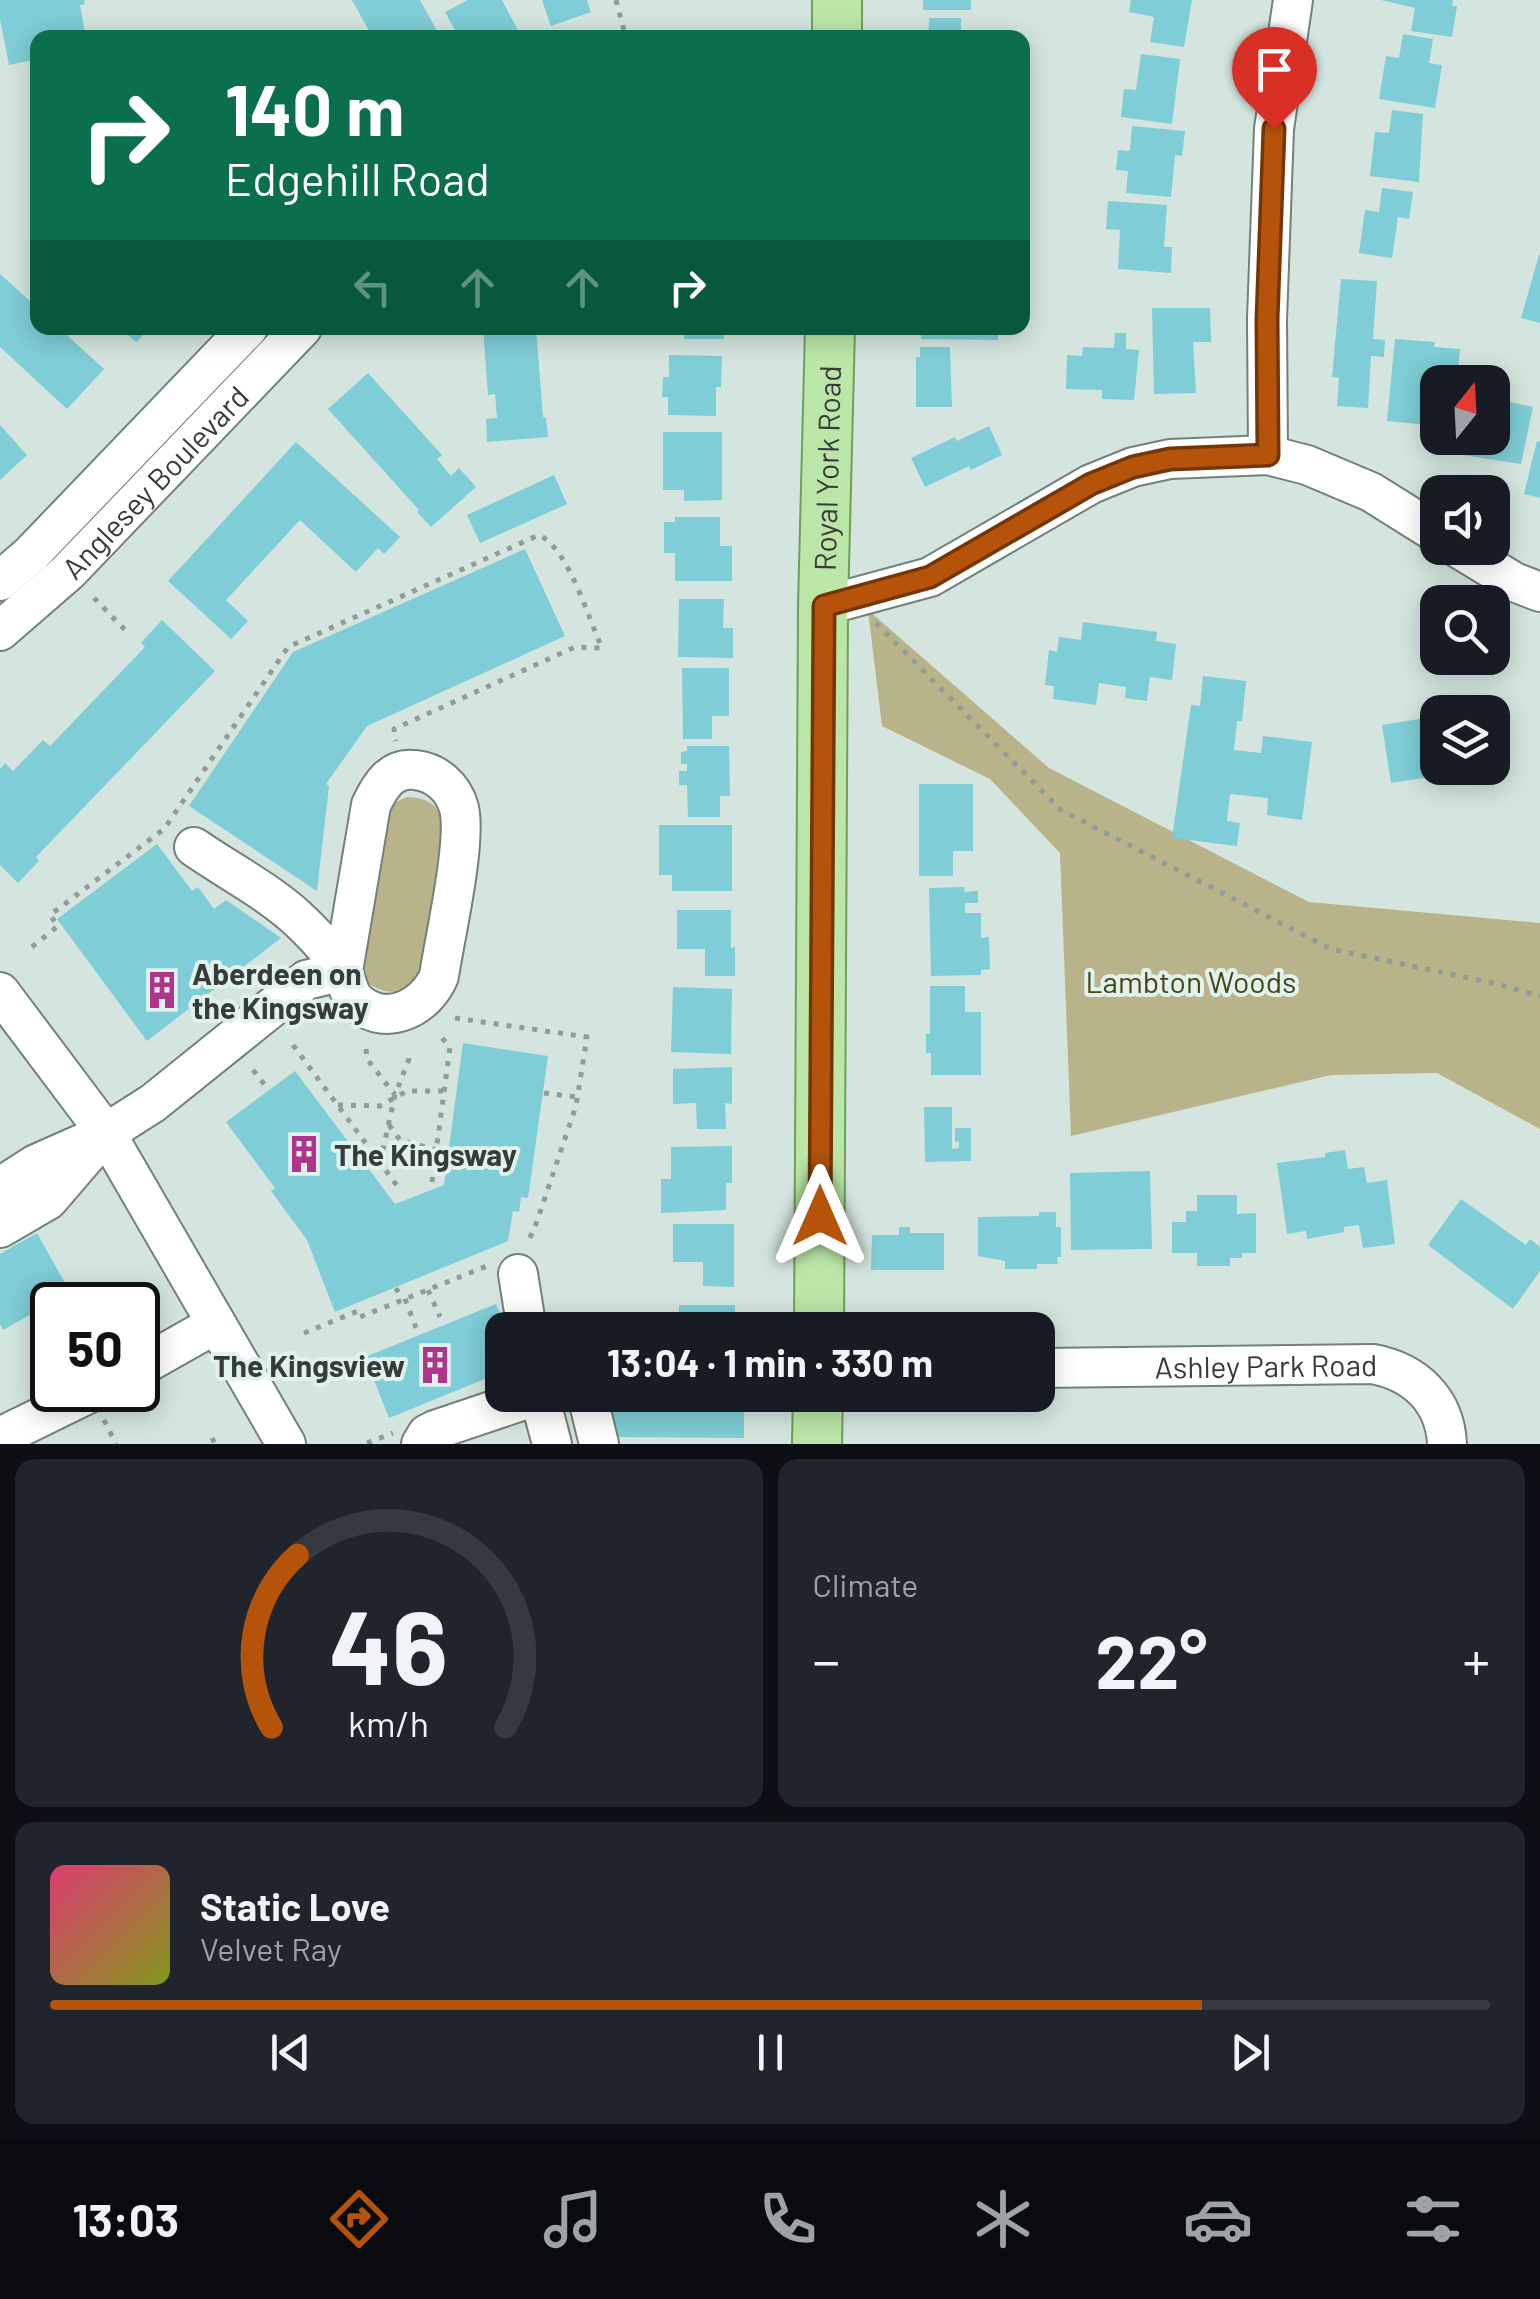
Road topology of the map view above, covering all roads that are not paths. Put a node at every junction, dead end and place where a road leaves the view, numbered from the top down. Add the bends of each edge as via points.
1 (837, 0) edge
2 (1293, 0) edge
3 (836, 30) edge
4 (241, 335) edge
5 (295, 335) edge
6 (830, 335) edge
7 (1268, 455) junction
8 (1420, 523) edge
9 (1486, 565) edge
10 (0, 581) edge
11 (1540, 592) edge
12 (824, 606) junction
13 (0, 631) edge
14 (194, 847) dead end
15 (343, 971) junction
16 (0, 992) edge
17 (106, 1133) junction
18 (0, 1187) edge
19 (0, 1228) edge
20 (513, 1262) road end
21 (523, 1312) edge
22 (819, 1312) edge
23 (216, 1324) junction
24 (160, 1356) edge
25 (1055, 1368) edge
26 (51, 1412) edge
27 (489, 1412) edge
28 (544, 1412) edge
29 (591, 1412) edge
30 (818, 1412) edge
31 (0, 1437) edge
32 (286, 1444) edge
33 (421, 1444) edge
34 (552, 1444) edge
35 (599, 1444) edge
36 (817, 1444) edge
37 (1447, 1444) edge

1 - 3 main road
2 - 7 street via 1274,129
4 - 10 street, Anglesey Boulevard
5 - 13 street, Anglesey Boulevard via 68,572
6 - 12 main road, Royal York Road
7 - 8 street via 1338,476
7 - 12 street via 1133,467 1091,484 930,577
9 - 11 street
12 - 22 main road, Royal York Road
14 - 15 street via 295,917
15 - 15 street via 355,1002 386,1014 419,1004 439,976 461,832 452,791 420,770 405,769 382,784 371,805
15 - 17 street via 306,980
16 - 17 street
17 - 18 street
17 - 19 street via 48,1200
17 - 23 street
20 - 21 street
23 - 24 street
23 - 32 street
25 - 37 street, Ashley Park Road via 1372,1364 1401,1372 1427,1391 1444,1418
26 - 31 street
27 - 33 street via 427,1434
28 - 34 street
29 - 35 street
30 - 36 main road

